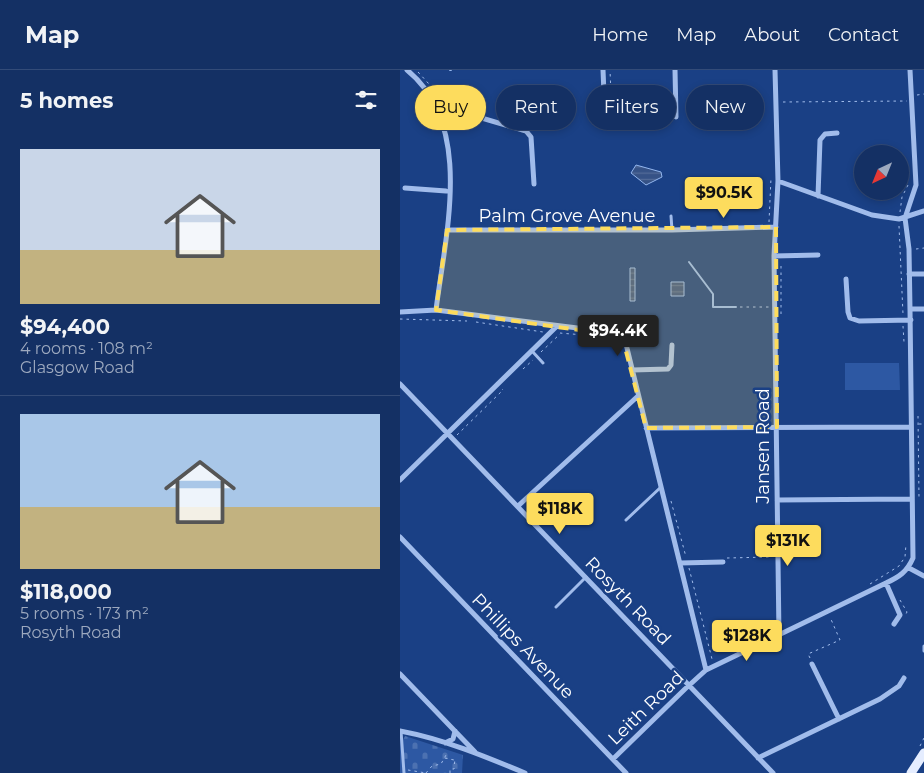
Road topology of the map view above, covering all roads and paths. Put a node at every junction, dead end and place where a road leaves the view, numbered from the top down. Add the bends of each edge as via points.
1 (407, 70) edge
2 (603, 70) edge
3 (675, 70) edge
4 (775, 70) edge
5 (910, 70) edge
6 (422, 85) edge
7 (604, 85) edge
8 (675, 85) edge
9 (924, 94) edge
10 (915, 96) dead end
11 (907, 101) dead end
12 (780, 102) dead end
13 (486, 119) edge
14 (443, 130) edge
15 (837, 134) dead end
16 (771, 178) dead end
17 (912, 178) dead end
18 (778, 181) junction
19 (534, 184) dead end
20 (405, 188) dead end
21 (446, 190) dead end
22 (818, 196) junction
23 (924, 211) edge
24 (671, 216) dead end
25 (902, 219) junction
26 (776, 227) junction
27 (769, 228) junction
28 (447, 230) junction
29 (672, 230) junction
30 (924, 248) edge
31 (913, 249) dead end
32 (818, 255) dead end
33 (774, 256) junction
34 (910, 274) junction
35 (924, 274) edge
36 (846, 278) dead end
37 (740, 306) dead end
38 (770, 307) dead end
39 (910, 309) junction
40 (924, 309) edge
41 (436, 310) junction
42 (400, 312) edge
43 (910, 320) junction
44 (557, 326) junction
45 (560, 333) dead end
46 (672, 345) dead end
47 (532, 351) junction
48 (537, 356) junction
49 (543, 363) dead end
50 (523, 369) dead end
51 (632, 370) junction
52 (400, 384) edge
53 (502, 388) dead end
54 (638, 396) junction
55 (918, 414) dead end
56 (918, 424) junction
57 (924, 424) edge
58 (911, 426) junction
59 (777, 427) junction
60 (646, 428) junction
61 (447, 433) junction
62 (456, 435) dead end
63 (400, 480) edge
64 (661, 487) junction
65 (912, 499) junction
66 (777, 500) junction
67 (919, 501) dead end
68 (518, 506) junction
69 (626, 520) dead end
70 (400, 537) edge
71 (906, 541) dead end
72 (774, 557) dead end
73 (724, 560) joint
74 (680, 563) junction
75 (909, 568) junction
76 (924, 576) edge
77 (586, 577) junction
78 (868, 584) dead end
79 (886, 584) junction
80 (556, 607) dead end
81 (830, 617) dead end
82 (894, 624) dead end
83 (779, 636) junction
84 (924, 646) edge
85 (924, 651) edge
86 (812, 664) joint
87 (706, 670) junction
88 (400, 674) edge
89 (904, 678) dead end
90 (689, 685) junction
91 (839, 719) junction
92 (401, 731) edge
93 (455, 731) junction
94 (444, 743) junction
95 (476, 752) junction
96 (924, 753) edge
97 (446, 755) dead end
98 (445, 758) junction
99 (758, 758) junction
100 (613, 759) junction
101 (423, 768) dead end
102 (454, 769) junction
103 (404, 772) edge
104 (423, 772) edge
105 (426, 773) edge
106 (450, 773) edge
107 (454, 773) edge
108 (525, 773) edge
109 (626, 773) edge
110 (773, 773) edge
111 (911, 773) edge

1 - 6 street
2 - 7 street
3 - 8 street
4 - 18 street, Jansen Road
5 - 25 street via 916,185
9 - 10 path
11 - 12 path
13 - 19 street via 529,133
14 - 28 street via 450,152 451,170
15 - 22 street via 825,134 820,140
16 - 27 path
17 - 25 path via 902,197
18 - 22 street
18 - 26 street, Jansen Road
20 - 21 street
22 - 25 street via 872,215
23 - 25 street
24 - 29 lane
25 - 34 street via 909,249
26 - 27 street, Palm Grove Avenue
26 - 33 street, Jansen Road
27 - 29 street, Palm Grove Avenue
28 - 29 street, Palm Grove Avenue
28 - 41 street
30 - 31 path
32 - 33 street
33 - 59 street, Jansen Road
34 - 35 street
34 - 39 street
36 - 43 street via 850,318 859,321
37 - 38 path
39 - 40 street
39 - 43 street
41 - 42 street
41 - 44 street
43 - 58 street
44 - 47 street
44 - 51 street via 617,333 625,340
45 - 48 path
46 - 51 street via 668,369
47 - 48 lane
47 - 61 street
48 - 49 lane
48 - 50 path
51 - 54 street
52 - 61 street, Rosyth Road
53 - 62 path
54 - 60 street
54 - 68 street
55 - 56 path
56 - 57 path
56 - 67 path
58 - 59 street
58 - 65 street
59 - 60 street
59 - 66 street, Jansen Road
60 - 64 street
61 - 63 street
61 - 68 street, Rosyth Road
64 - 69 lane
64 - 74 street
65 - 66 street
65 - 75 street via 913,558
66 - 83 street, Jansen Road
68 - 77 street, Rosyth Road
70 - 100 street, Phillips Avenue
71 - 78 path via 903,562
72 - 73 path
73 - 74 street
74 - 87 street
75 - 76 street
75 - 79 street, Leith Road
77 - 80 lane
77 - 90 street, Rosyth Road
79 - 82 street via 900,615
79 - 83 street, Leith Road
81 - 86 path via 840,640 808,654
83 - 87 street, Leith Road
84 - 85 lane
86 - 91 street
87 - 90 street, Leith Road
88 - 93 street
89 - 91 street via 893,691
90 - 99 street, Rosyth Road
90 - 100 street, Leith Road
91 - 99 street
92 - 94 street
92 - 103 lane
93 - 94 street via 453,739
93 - 95 street
94 - 95 street
95 - 108 street
96 - 111 main road
97 - 98 path
98 - 102 path via 454,759
98 - 105 path
99 - 110 street, Rosyth Road
100 - 109 street, Phillips Avenue
101 - 104 path
102 - 106 path via 450,769
102 - 107 path
103 - 104 path
104 - 105 path

